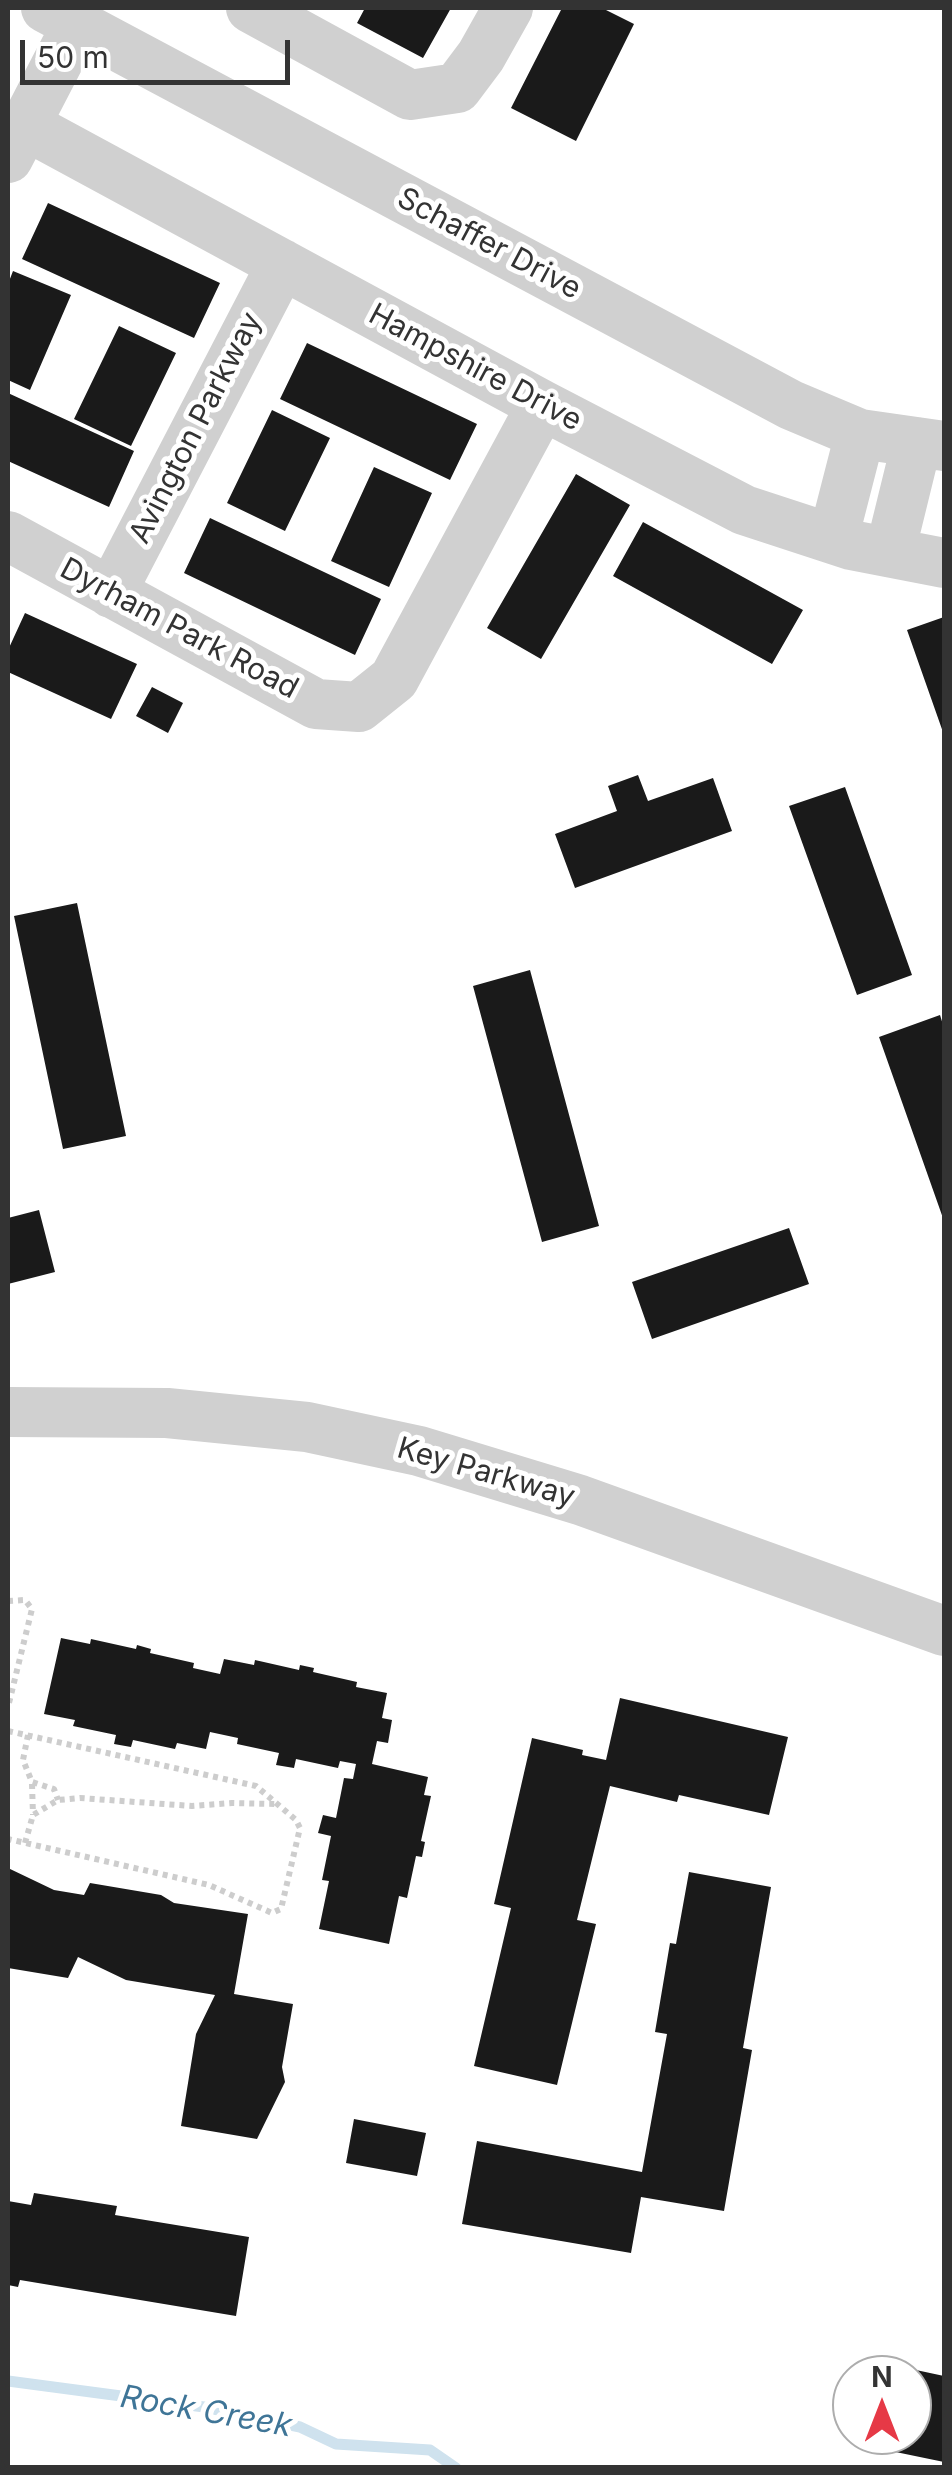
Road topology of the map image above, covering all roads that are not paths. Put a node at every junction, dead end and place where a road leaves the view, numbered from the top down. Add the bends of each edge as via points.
1 (251, 8) edge
2 (508, 8) edge
3 (61, 16) edge
4 (16, 141) edge
5 (282, 264) junction
6 (542, 405) junction
7 (860, 434) junction
8 (931, 444) edge
9 (8, 536) edge
10 (833, 538) junction
11 (890, 552) junction
12 (944, 564) edge
13 (112, 592) junction
14 (8, 1412) edge
15 (944, 1630) edge

1 - 2 street via 410,94 457,88
3 - 4 street
3 - 7 street, Schaffer Drive via 791,405
4 - 5 street, Hampshire Drive
5 - 6 street, Hampshire Drive
5 - 13 street, Avington Parkway
6 - 10 street, Hampshire Drive via 744,510
6 - 13 street, Dyrham Park Road via 394,679 359,707 316,704
7 - 8 street, Schaffer Drive
7 - 10 street
8 - 11 street
9 - 13 street, Dyrham Park Road
10 - 11 street, Hampshire Drive
11 - 12 street, Hampshire Drive
14 - 15 street, Key Parkway via 167,1413 307,1427 418,1450 580,1500

